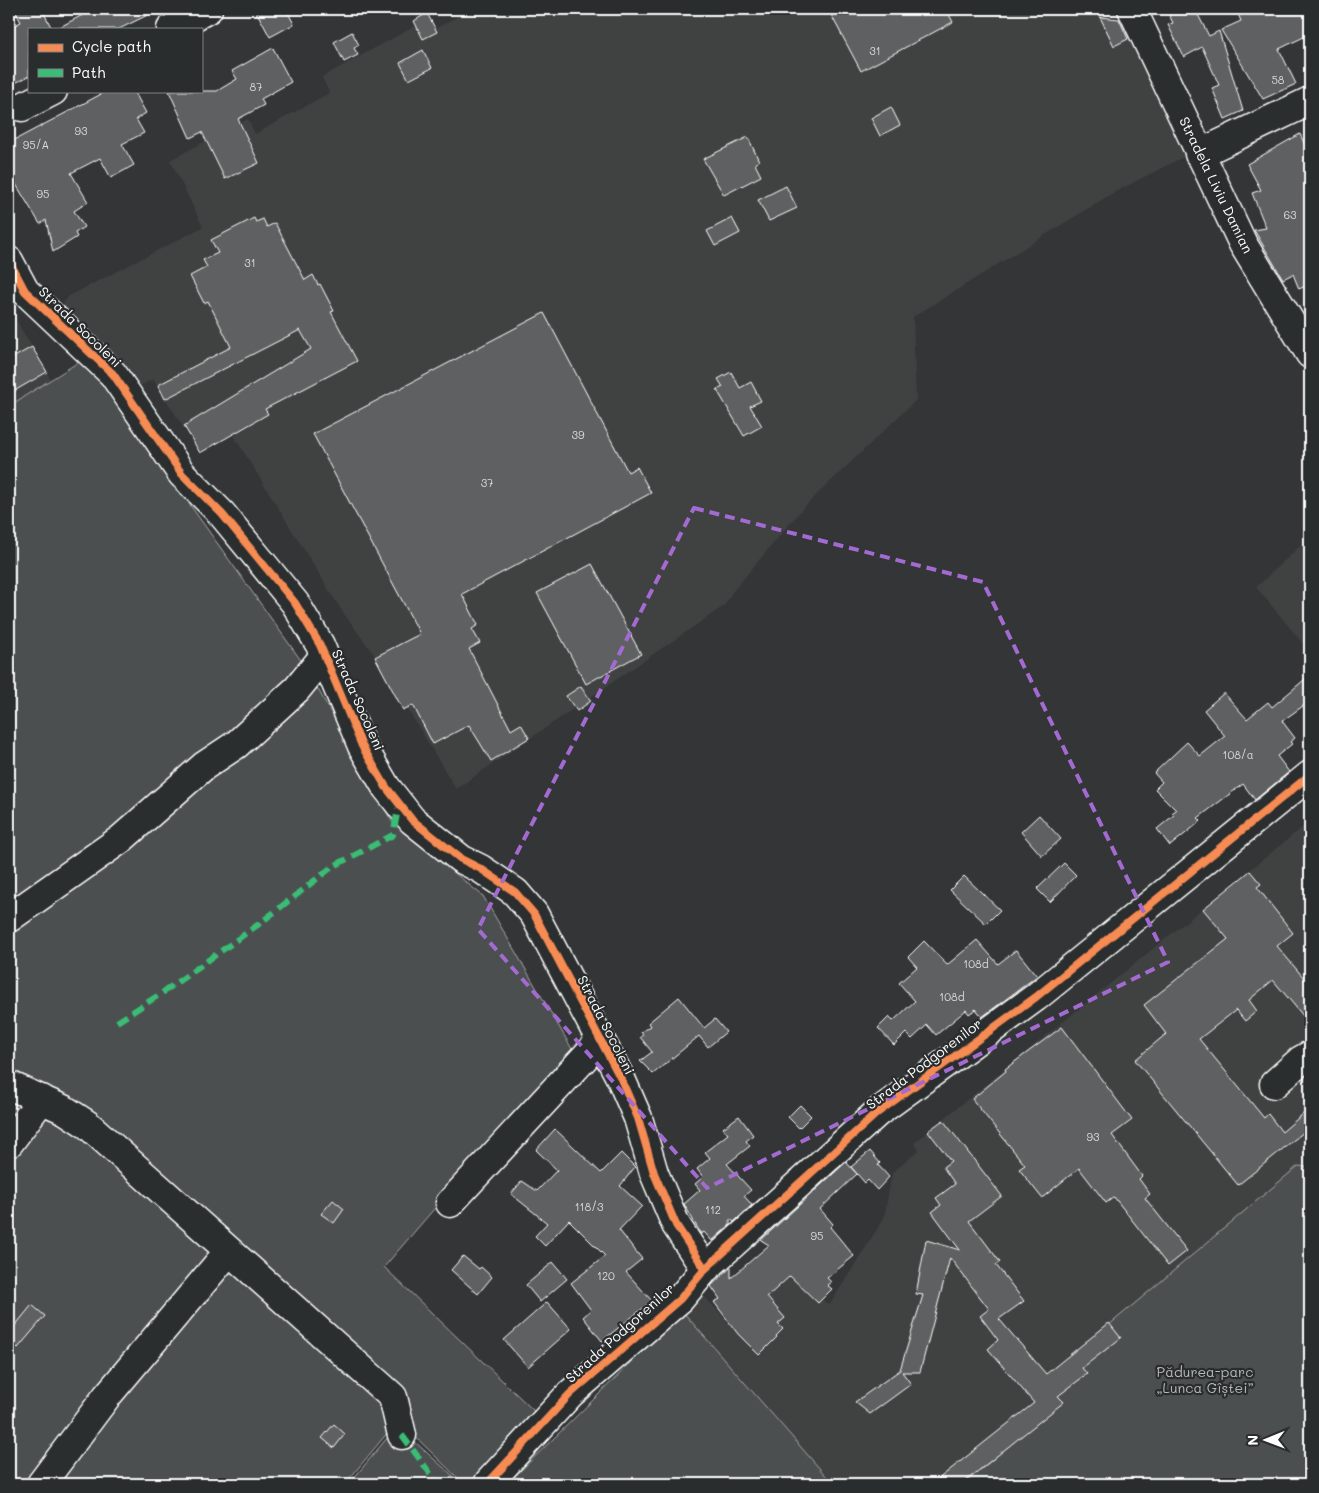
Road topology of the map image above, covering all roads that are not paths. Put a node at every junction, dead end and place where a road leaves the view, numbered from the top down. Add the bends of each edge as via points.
1 (208, 9) edge
2 (1132, 9) edge
3 (173, 28) edge
4 (51, 92) edge
5 (1310, 101) edge
6 (22, 107) dead end
7 (1199, 154) junction
8 (9, 261) edge
9 (1310, 354) edge
10 (324, 656) junction
11 (1310, 775) edge
12 (9, 918) edge
13 (600, 1041) junction
14 (1310, 1055) edge
15 (1274, 1084) dead end
16 (9, 1085) edge
17 (42, 1099) junction
18 (9, 1143) edge
19 (450, 1203) dead end
20 (229, 1251) junction
21 (705, 1269) junction
22 (402, 1435) dead end
23 (489, 1482) dead end
24 (41, 1484) edge

1 - 3 street
2 - 7 street, Stradela Liviu Damian
4 - 6 street
5 - 7 street
7 - 9 street, Stradela Liviu Damian via 1243,244
8 - 10 street, Strada Socoleni via 25,291 112,374 182,474 222,514 278,580 309,623
10 - 12 street via 297,689 236,744 204,766 114,844
10 - 13 street, Strada Socoleni via 362,746 386,787 412,820 461,859 515,892 534,914
11 - 21 street, Strada Podgorenilor via 1036,997 877,1113
13 - 19 street
13 - 21 street, Strada Socoleni via 638,1118 654,1173 676,1225
14 - 15 street
16 - 17 street
17 - 18 street
17 - 20 street via 88,1125
20 - 22 street via 392,1397
20 - 24 street via 106,1396
21 - 23 street, Strada Podgorenilor via 680,1299 570,1394

